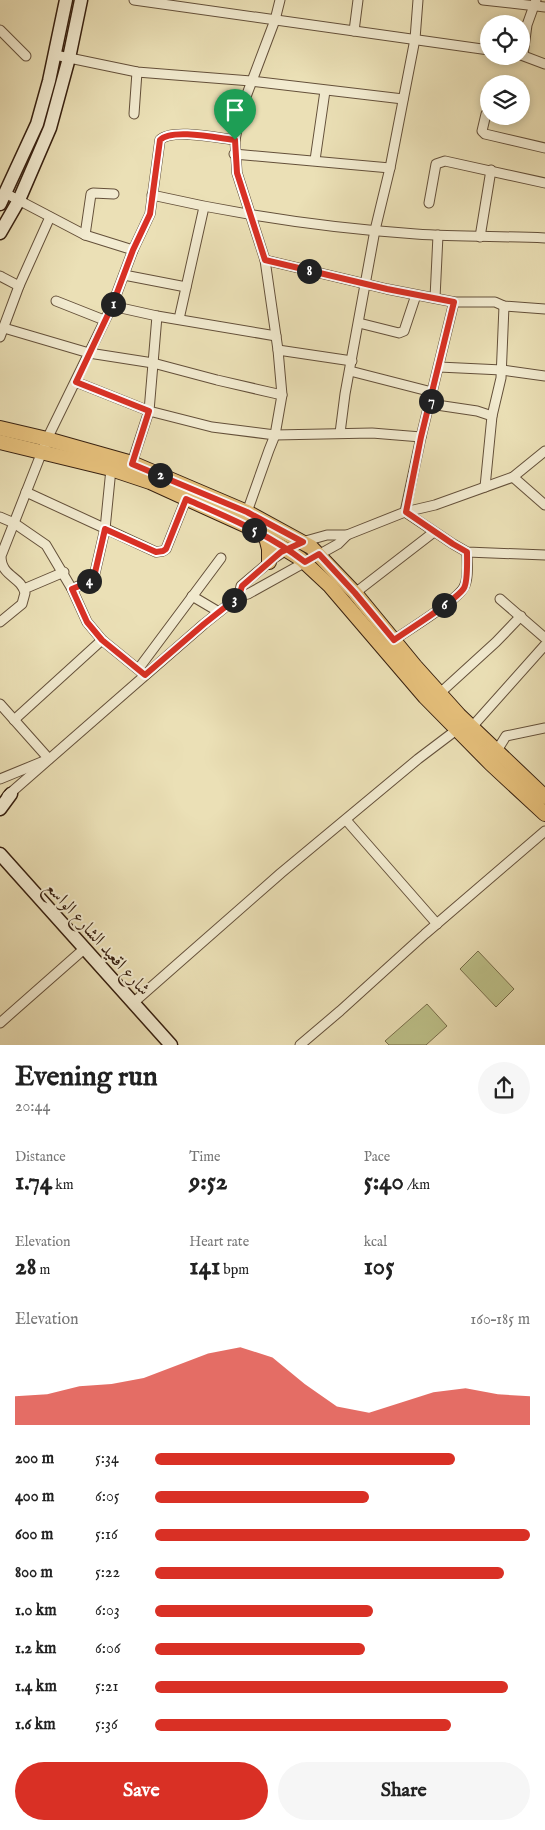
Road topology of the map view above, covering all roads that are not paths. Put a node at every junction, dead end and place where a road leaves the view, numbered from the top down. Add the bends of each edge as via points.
1 (66, 0) edge
2 (81, 0) edge
3 (134, 0) edge
4 (280, 0) edge
5 (358, 0) edge
6 (418, 0) edge
7 (483, 0) edge
8 (511, 1) edge
9 (161, 2) edge
10 (181, 3) edge
11 (535, 3) edge
12 (545, 7) edge
13 (530, 17) edge
14 (275, 20) junction
15 (0, 30) edge
16 (354, 31) junction
17 (414, 39) junction
18 (480, 49) edge
19 (55, 55) junction
20 (26, 56) dead end
21 (69, 58) junction
22 (530, 58) edge
23 (545, 64) edge
24 (137, 72) junction
25 (251, 81) junction
26 (325, 90) junction
27 (403, 99) junction
28 (134, 114) dead end
29 (483, 125) edge
30 (235, 140) junction
31 (545, 148) edge
32 (234, 154) junction
33 (315, 160) junction
34 (390, 168) junction
35 (491, 170) junction
36 (545, 182) edge
37 (114, 194) dead end
38 (152, 195) junction
39 (3, 199) edge
40 (18, 200) junction
41 (429, 203) dead end
42 (204, 207) junction
43 (249, 214) junction
44 (50, 217) junction
45 (375, 230) junction
46 (0, 233) edge
47 (85, 234) junction
48 (438, 235) junction
49 (480, 237) junction
50 (545, 238) edge
51 (133, 250) junction
52 (265, 260) junction
53 (124, 275) junction
54 (0, 276) edge
55 (366, 284) junction
56 (18, 286) junction
57 (186, 287) junction
58 (416, 294) junction
59 (435, 298) junction
60 (56, 300) dead end
61 (454, 302) junction
62 (112, 306) junction
63 (504, 306) junction
64 (545, 309) edge
65 (156, 316) junction
66 (180, 319) junction
67 (104, 320) junction
68 (359, 323) junction
69 (2, 333) edge
70 (276, 336) junction
71 (278, 350) junction
72 (89, 353) junction
73 (352, 361) junction
74 (153, 363) junction
75 (438, 366) junction
76 (502, 370) junction
77 (350, 371) junction
78 (545, 376) edge
79 (76, 382) junction
80 (432, 392) junction
81 (282, 394) junction
82 (430, 404) junction
83 (149, 411) junction
84 (492, 416) junction
85 (0, 428) edge
86 (340, 433) junction
87 (276, 435) junction
88 (421, 437) junction
89 (47, 438) junction
90 (0, 442) edge
91 (545, 451) edge
92 (42, 452) junction
93 (132, 464) junction
94 (111, 469) junction
95 (513, 477) junction
96 (485, 487) junction
97 (26, 492) junction
98 (186, 499) junction
99 (545, 505) edge
100 (247, 512) junction
101 (406, 512) junction
102 (0, 517) edge
103 (14, 523) junction
104 (105, 529) junction
105 (434, 532) junction
106 (347, 535) junction
107 (266, 537) junction
108 (303, 542) junction
109 (287, 549) junction
110 (467, 552) junction
111 (319, 554) junction
112 (545, 555) edge
113 (221, 558) dead end
114 (269, 562) junction
115 (305, 562) junction
116 (64, 572) junction
117 (24, 588) junction
118 (72, 589) junction
119 (355, 593) junction
120 (192, 596) junction
121 (239, 596) junction
122 (500, 599) dead end
123 (219, 612) junction
124 (521, 616) junction
125 (0, 622) edge
126 (545, 638) edge
127 (102, 640) junction
128 (394, 640) junction
129 (545, 645) edge
130 (142, 672) junction
131 (439, 694) junction
132 (0, 704) edge
133 (14, 720) junction
134 (464, 727) junction
135 (545, 728) edge
136 (496, 752) junction
137 (49, 759) junction
138 (0, 779) edge
139 (5, 797) edge
140 (545, 797) edge
141 (0, 809) edge
142 (545, 814) edge
143 (346, 820) junction
144 (545, 831) edge
145 (0, 854) edge
146 (437, 924) junction
147 (84, 949) junction
148 (132, 1003) junction
149 (0, 1023) edge
150 (171, 1045) edge
151 (300, 1045) edge

1 - 19 main road
2 - 21 main road
3 - 9 street
4 - 14 street
5 - 16 street
6 - 17 street
7 - 8 street
8 - 11 street
9 - 10 street
10 - 14 street
11 - 12 street
11 - 13 street
14 - 16 street
14 - 25 street
15 - 20 street
16 - 17 street
17 - 18 street
17 - 27 street
19 - 21 street
19 - 39 main road via 37,124
21 - 24 street
21 - 40 main road via 50,128
22 - 23 street
24 - 25 street
24 - 28 street
25 - 26 street
25 - 30 street
26 - 27 street
26 - 33 street
27 - 34 street
29 - 31 street via 485,134
30 - 32 street
30 - 38 street via 174,134 163,136 158,146
32 - 33 street
32 - 43 street
33 - 34 street
34 - 45 street
35 - 36 street
35 - 41 street via 439,162
35 - 49 street
37 - 47 street via 91,194
38 - 42 street
38 - 51 street via 150,214
39 - 40 street
40 - 44 street
40 - 46 main road
42 - 43 street
42 - 57 street
43 - 45 street
43 - 52 street
44 - 47 street
44 - 56 street
45 - 48 street
45 - 55 street
47 - 51 street
48 - 49 street
48 - 59 street
49 - 50 street
51 - 53 street
52 - 55 street
52 - 70 street
53 - 57 street
53 - 62 street
54 - 56 street
55 - 58 street
55 - 68 street
56 - 69 street
57 - 66 street
58 - 59 street
58 - 68 street via 404,331 399,333
59 - 61 street
60 - 67 street
61 - 63 street via 495,302
61 - 75 street
62 - 65 street
62 - 67 street
63 - 64 street
63 - 76 street
65 - 66 street
65 - 74 street
66 - 70 street
67 - 72 street
68 - 73 street
69 - 72 street
70 - 71 street
71 - 73 street
71 - 81 street
72 - 74 street
72 - 79 street
73 - 77 street
74 - 81 street
74 - 83 street
75 - 76 street
75 - 80 street
76 - 78 street
76 - 84 street
77 - 80 street
77 - 86 street
79 - 83 street
79 - 89 street
80 - 82 street
81 - 87 street
82 - 84 street
82 - 88 street
83 - 87 street via 212,427
83 - 93 street
84 - 96 street
85 - 89 main road
86 - 87 street
86 - 88 street via 372,432
87 - 100 street
88 - 101 street
89 - 92 street
89 - 93 main road
90 - 92 main road
91 - 95 street
92 - 94 main road
92 - 97 street
93 - 100 main road
94 - 98 main road
94 - 104 street
95 - 96 street
95 - 99 street
96 - 101 street
97 - 103 street
97 - 104 street
98 - 104 street via 163,551 156,552
98 - 107 main road
100 - 108 main road
101 - 105 street
101 - 106 street
102 - 103 street
103 - 116 street via 46,545
103 - 117 street via 1,563
104 - 118 street via 94,577
105 - 110 street
105 - 119 street
106 - 108 street
106 - 111 street
107 - 109 main road
107 - 114 main road
108 - 109 street
108 - 111 main road
109 - 114 street
109 - 115 main road
110 - 112 street
110 - 128 street via 466,584 461,591
111 - 115 street
111 - 119 main road
113 - 120 street
114 - 121 street via 242,586
115 - 121 street
115 - 134 main road via 330,586 426,697
116 - 117 street
116 - 118 street
117 - 125 street via 22,604
118 - 127 street via 87,622
119 - 128 main road
120 - 123 street
120 - 130 street
121 - 123 street
122 - 124 street
123 - 130 street
124 - 126 street
124 - 131 street
127 - 130 street
127 - 133 street
128 - 131 main road
129 - 134 street
130 - 137 street
131 - 134 main road
132 - 133 street
133 - 137 street
134 - 136 main road
134 - 142 main road
134 - 143 street via 418,759
135 - 136 street via 506,736
136 - 140 main road
137 - 138 street
137 - 139 street
139 - 141 main road
143 - 146 street
143 - 148 street
144 - 146 street
145 - 147 main road, شارع اقعيد الشارع الواسع
146 - 151 street
147 - 148 main road, شارع اقعيد الشارع الواسع
147 - 149 street
148 - 150 main road, شارع اقعيد الشارع الواسع

